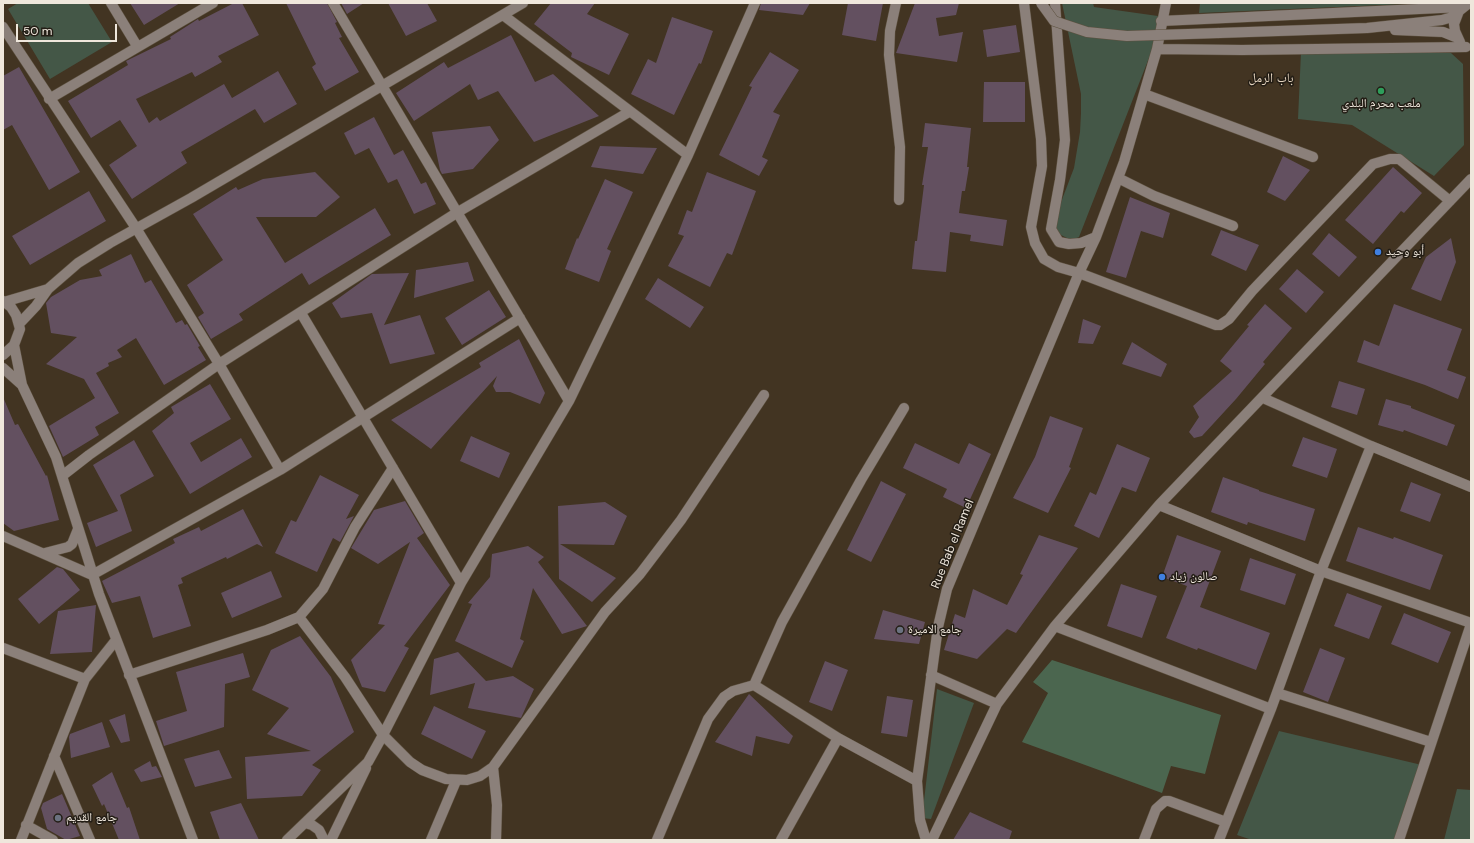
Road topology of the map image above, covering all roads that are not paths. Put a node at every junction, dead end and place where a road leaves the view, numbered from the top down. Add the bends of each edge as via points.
1 (111, 3) edge
2 (213, 3) edge
3 (333, 3) edge
4 (755, 3) edge
5 (896, 3) edge
6 (1024, 3) edge
7 (1041, 3) edge
8 (1055, 3) edge
9 (1166, 3) edge
10 (520, 4) edge
11 (1466, 5) edge
12 (1336, 7) edge
13 (503, 15) junction
14 (1456, 16) junction
15 (1161, 21) junction
16 (3, 27) edge
17 (1367, 28) junction
18 (1458, 38) junction
19 (138, 46) junction
20 (1157, 49) junction
21 (1469, 49) edge
22 (383, 86) junction
23 (1144, 94) junction
24 (49, 99) junction
25 (629, 112) junction
26 (688, 155) junction
27 (1313, 157) dead end
28 (1118, 178) junction
29 (1471, 179) edge
30 (899, 200) dead end
31 (1450, 201) junction
32 (458, 212) junction
33 (1232, 226) dead end
34 (136, 228) junction
35 (1096, 237) junction
36 (1079, 272) junction
37 (48, 289) junction
38 (3, 301) edge
39 (301, 313) junction
40 (520, 318) junction
41 (19, 324) junction
42 (14, 345) junction
43 (3, 355) edge
44 (219, 364) junction
45 (3, 368) edge
46 (22, 385) junction
47 (764, 395) dead end
48 (1264, 398) junction
49 (570, 401) junction
50 (904, 408) dead end
51 (362, 418) junction
52 (1371, 446) junction
53 (393, 468) junction
54 (280, 470) junction
55 (62, 476) junction
56 (1471, 487) edge
57 (1158, 505) junction
58 (78, 530) junction
59 (3, 536) edge
60 (45, 553) junction
61 (1321, 571) junction
62 (92, 575) junction
63 (461, 583) junction
64 (299, 617) junction
65 (1471, 623) edge
66 (1055, 626) junction
67 (116, 640) junction
68 (3, 648) edge
69 (129, 675) junction
70 (931, 675) junction
71 (85, 679) junction
72 (754, 685) junction
73 (1277, 693) junction
74 (996, 704) junction
75 (1271, 709) junction
76 (383, 735) junction
77 (838, 738) junction
78 (1431, 742) junction
79 (54, 756) junction
80 (368, 762) junction
81 (493, 767) junction
82 (456, 781) junction
83 (917, 781) junction
84 (1226, 822) junction
85 (304, 823) junction
86 (26, 825) junction
87 (21, 840) edge
88 (53, 840) edge
89 (90, 840) edge
90 (193, 840) edge
91 (287, 840) edge
92 (324, 840) edge
93 (331, 840) edge
94 (431, 840) edge
95 (496, 840) edge
96 (657, 840) edge
97 (782, 840) edge
98 (926, 840) edge
99 (932, 840) edge
100 (1144, 840) edge
101 (1219, 840) edge
102 (1399, 840) edge

1 - 19 street
2 - 19 street
3 - 22 street
4 - 26 street
5 - 30 street via 890,31 889,56 900,147
6 - 36 street via 1042,166 1031,227 1044,259 1058,267
7 - 17 street, bridge via 1054,21 1088,32 1126,36
8 - 35 street via 1065,140 1051,229 1059,242 1069,244
9 - 15 street, Rue Bab el Ramel
10 - 13 street
11 - 12 street
11 - 14 street
12 - 15 street
13 - 22 street
13 - 25 street
14 - 17 street via 1442,20
14 - 18 street via 1454,24
15 - 20 street, Rue Bab el Ramel
16 - 24 street
17 - 18 street via 1443,32
18 - 21 street
19 - 24 street
20 - 21 street
20 - 23 street, Rue Bab el Ramel
22 - 32 street
22 - 34 street
23 - 27 street
23 - 28 street, Rue Bab el Ramel
24 - 34 street
25 - 26 street
25 - 32 street
26 - 49 street
28 - 33 street via 1154,196
28 - 35 street, Rue Bab el Ramel
29 - 31 street
31 - 36 street via 1399,159 1373,164 1252,291 1229,319 1220,325
31 - 48 street
32 - 39 street
32 - 40 street
34 - 37 street via 84,260
34 - 44 street
35 - 36 street, Rue Bab el Ramel
36 - 70 street, Rue Bab el Ramel via 948,589 938,627
37 - 38 street
37 - 41 street
38 - 41 street via 16,314
39 - 44 street
39 - 51 street
40 - 49 street
40 - 51 street
41 - 42 street via 20,329
42 - 43 street
42 - 46 street
44 - 54 street
44 - 55 street
45 - 46 street
46 - 55 street via 51,443
47 - 81 street via 681,520 640,574 605,612
48 - 52 street
48 - 57 street
49 - 63 street
50 - 72 street via 782,622
51 - 53 street
51 - 54 street
52 - 56 street
52 - 61 street
53 - 63 street
53 - 64 street via 355,527 323,589
54 - 62 street
55 - 58 street
57 - 61 street
57 - 66 street
58 - 60 street via 68,547
58 - 62 street
59 - 60 street
60 - 62 street
61 - 65 street
61 - 73 street
62 - 67 street
63 - 76 street
64 - 69 street via 254,635
64 - 76 street via 345,677
65 - 78 street
66 - 74 street
66 - 75 street
67 - 69 street
67 - 71 street
68 - 71 street
69 - 90 street
70 - 74 street
70 - 83 street, Rue Bab el Ramel
71 - 79 street
72 - 77 street
72 - 96 street via 733,691 716,707 705,726
73 - 75 street
73 - 78 street
74 - 99 street
75 - 84 street
76 - 80 street
76 - 82 street via 400,753 422,770 440,778
77 - 83 street
77 - 97 street
78 - 102 street
79 - 86 street
79 - 89 street
80 - 85 street
80 - 93 street
81 - 82 street via 480,776
81 - 95 street via 497,805
82 - 94 street
83 - 98 street, Rue Bab el Ramel via 920,820
84 - 100 street via 1165,801 1156,808
84 - 101 street
85 - 91 street
85 - 92 street via 319,830
86 - 87 street
86 - 88 street

